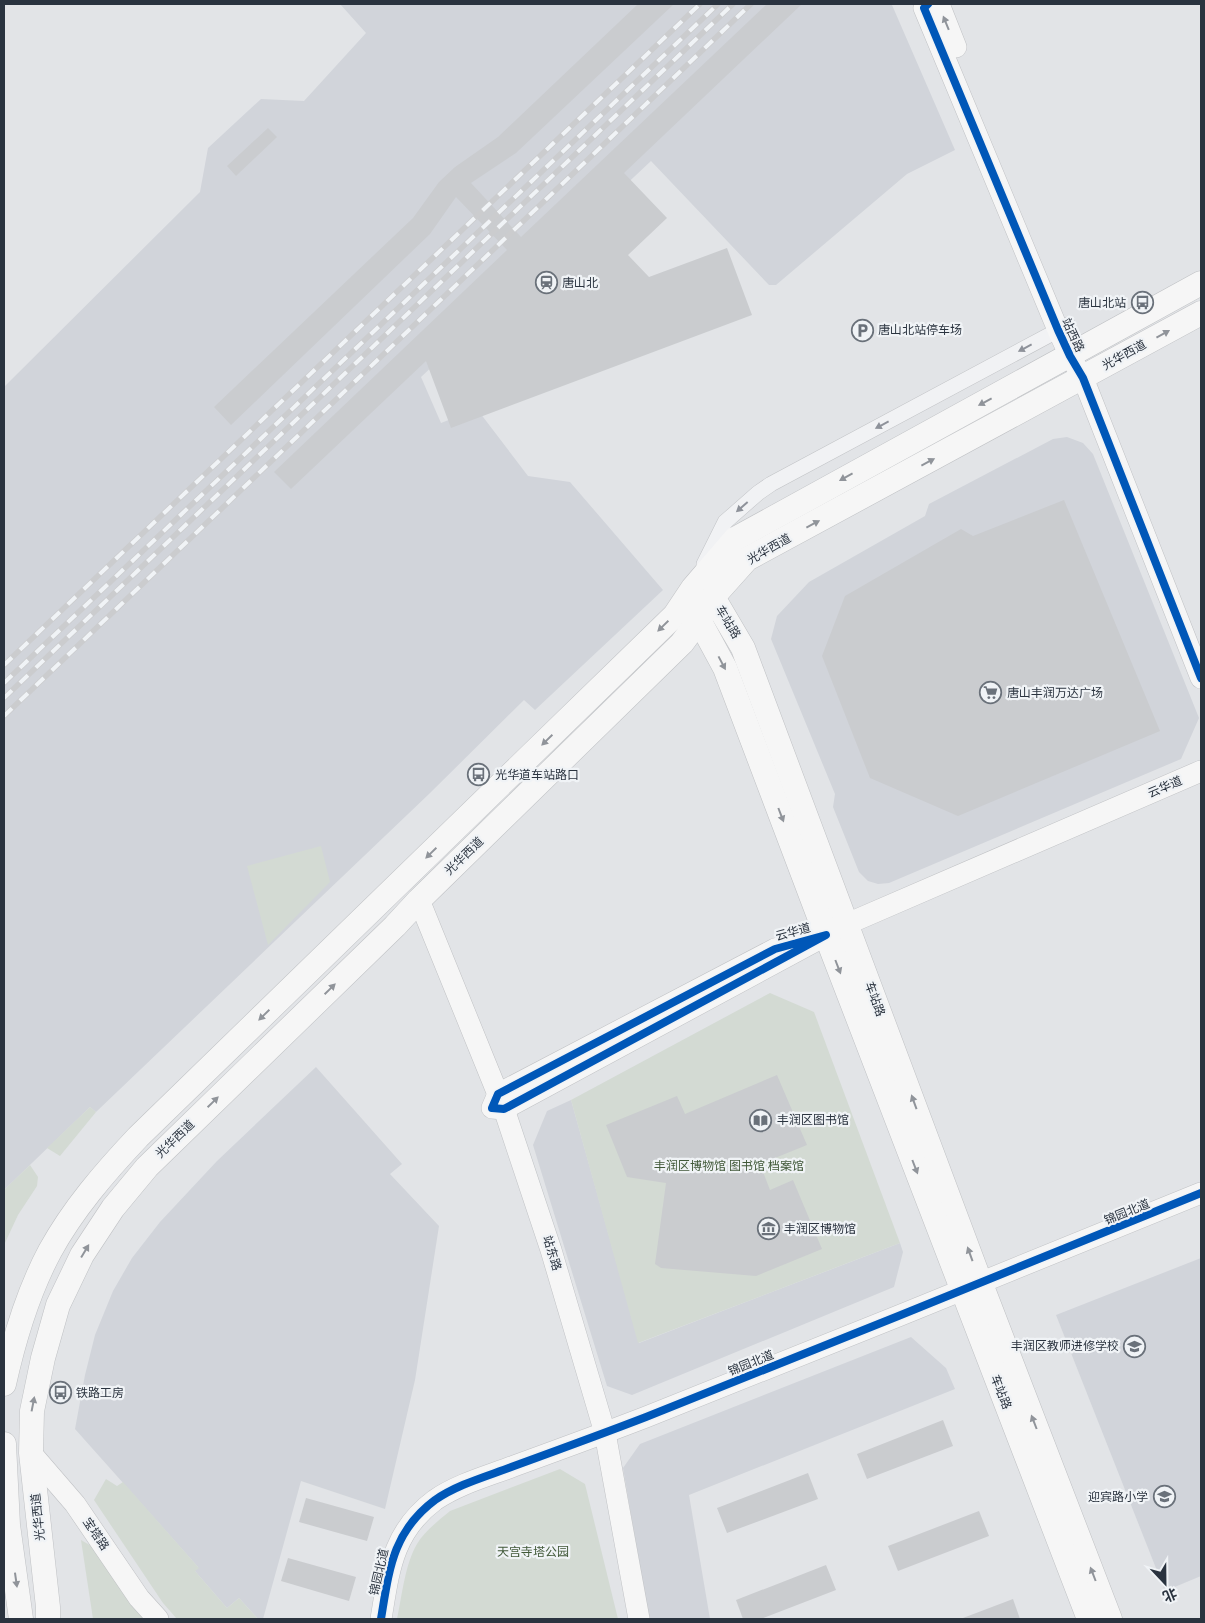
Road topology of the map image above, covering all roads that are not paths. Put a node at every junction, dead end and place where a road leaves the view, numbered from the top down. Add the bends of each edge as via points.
1 (928, 4) edge
2 (939, 4) edge
3 (988, 145) junction
4 (1201, 283) edge
5 (1201, 313) edge
6 (1063, 327) junction
7 (1074, 353) junction
8 (1083, 378) junction
9 (703, 592) junction
10 (699, 620) junction
11 (1201, 678) edge
12 (1201, 771) edge
13 (408, 912) junction
14 (369, 913) junction
15 (847, 924) junction
16 (826, 935) junction
17 (498, 1104) junction
18 (1201, 1193) edge
19 (972, 1287) junction
20 (8, 1346) edge
21 (4, 1384) edge
22 (599, 1435) junction
23 (4, 1444) edge
24 (31, 1453) junction
25 (21, 1619) edge
26 (48, 1619) edge
27 (158, 1619) edge
28 (380, 1619) edge
29 (626, 1619) edge
30 (639, 1619) edge
31 (1089, 1619) edge
32 (1110, 1619) edge

1 - 3 street, 站西路 via 924,8
3 -> 2 street, 站西路
3 - 6 street, 站西路
4 - 7 main road, 光华西道
8 -> 5 main road, 光华西道
6 - 7 street, 站西路
6 -> 9 street via 758,493 725,522
7 - 8 street, 站西路
7 -> 9 main road, 光华西道 via 735,539
9 -> 8 main road, 光华西道 via 747,559
8 - 11 street, 站西路
9 - 10 main road, 光华西道
9 -> 14 main road, 光华西道 via 675,615
9 - 15 main road, 车站路 via 744,648
10 - 13 main road, 光华西道 via 682,643
10 -> 16 main road, 车站路 via 725,668
12 - 15 street, 云华道
13 - 14 main road
13 - 17 street, 站东路
24 -> 13 main road, 光华西道 via 32,1411 58,1305 82,1255 113,1208 147,1167
14 -> 20 main road, 光华西道 via 110,1167 80,1204 50,1252
15 - 16 street, 云华道
19 -> 15 main road, 车站路
16 - 17 street, 云华道
16 -> 19 main road, 车站路
17 - 22 street, 站东路 via 545,1272
18 - 19 street, 锦园北道
19 - 22 street, 锦园北道
19 - 31 main road, 车站路
32 -> 19 main road, 车站路
20 - 21 main road, 光华西道
22 - 28 street, 锦园北道 via 466,1484 436,1499 418,1514 394,1552
22 - 29 street, 站东路
22 - 30 street, 站东路
23 -> 25 main road via 8,1525
24 - 26 main road, 光华西道
24 - 27 street, 宝塔路 via 75,1504 139,1598

